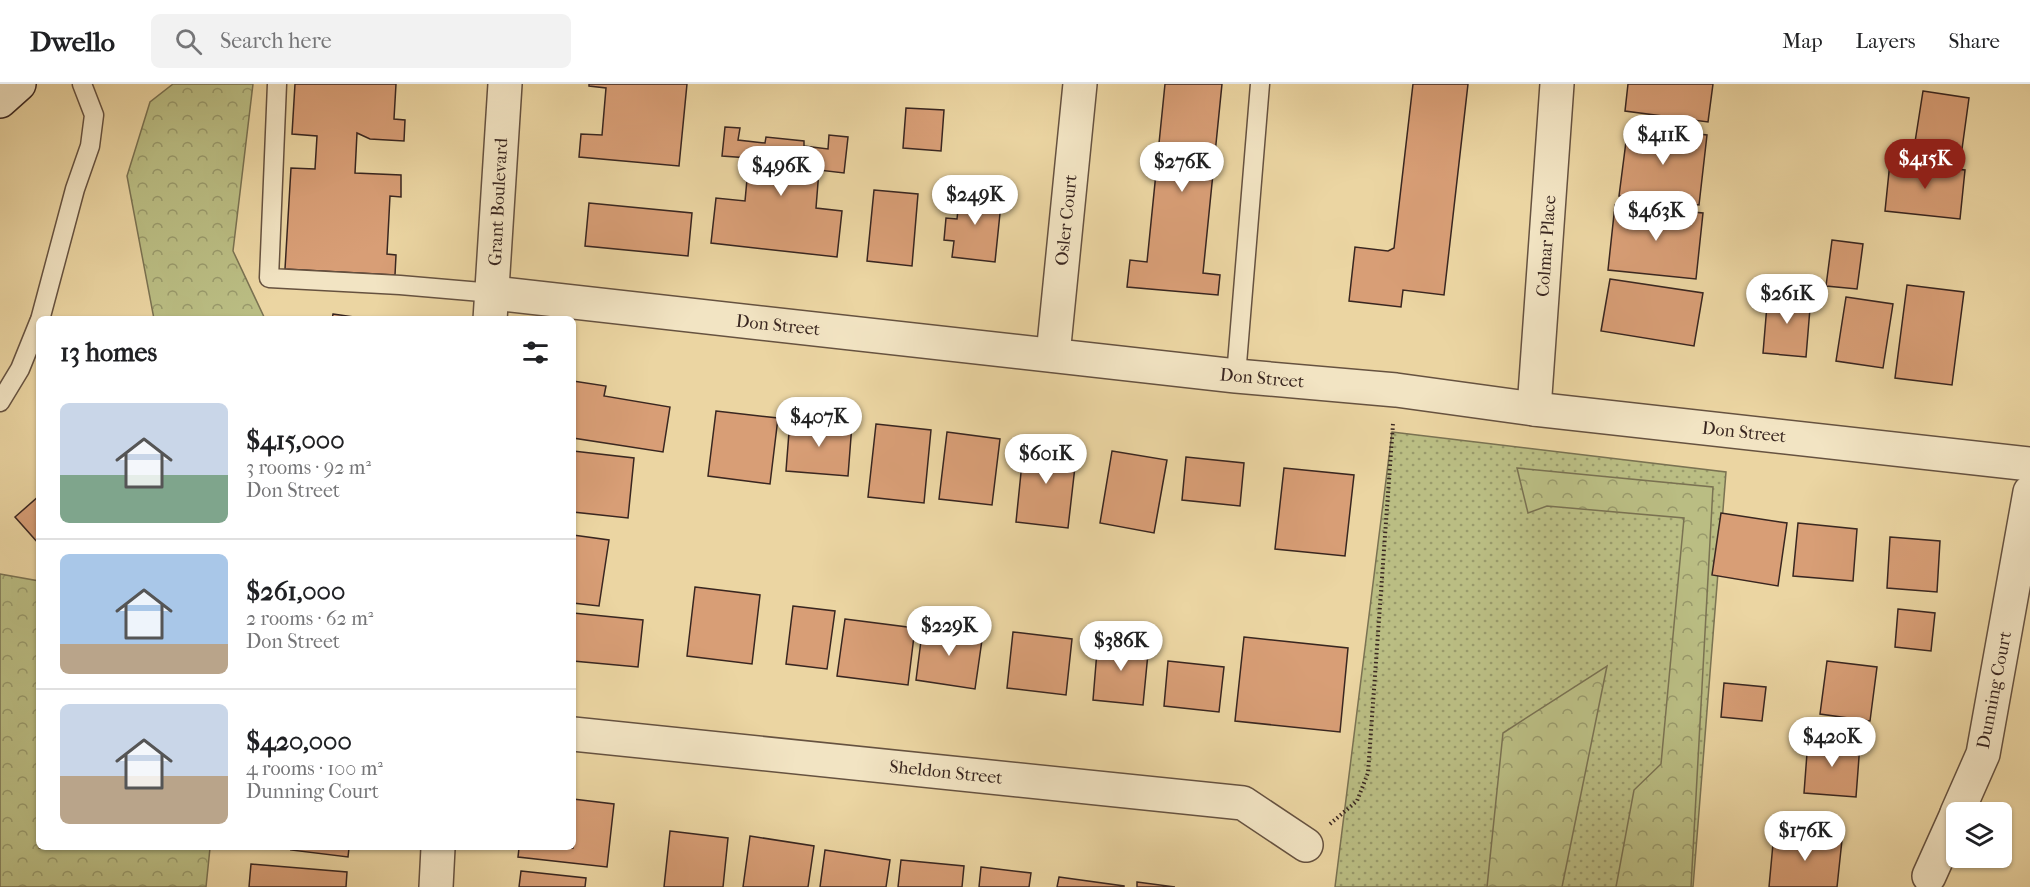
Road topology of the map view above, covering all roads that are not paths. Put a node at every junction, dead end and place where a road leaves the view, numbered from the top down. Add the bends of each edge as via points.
1 (20, 84) edge
2 (82, 84) edge
3 (277, 84) edge
4 (505, 84) edge
5 (1080, 84) edge
6 (1260, 84) edge
7 (1557, 84) edge
8 (0, 101) edge
9 (492, 306) edge
10 (40, 316) edge
11 (36, 329) edge
12 (1053, 355) junction
13 (1236, 376) junction
14 (0, 402) edge
15 (1534, 409) junction
16 (2030, 464) edge
17 (2030, 492) edge
18 (576, 734) edge
19 (1962, 802) edge
20 (1946, 838) edge
21 (1306, 845) road end
22 (438, 850) edge
23 (1929, 876) dead end
24 (436, 887) edge

1 - 8 street
2 - 10 lane via 94,115 90,146
3 - 9 lane via 269,278 400,285
4 - 9 street, Grant Boulevard
5 - 12 street, Osler Court
6 - 13 lane
7 - 15 street, Colmar Place
9 - 12 street, Don Street
11 - 14 lane via 20,369
12 - 13 street, Don Street
13 - 15 street, Don Street via 1396,390
15 - 16 street, Don Street
17 - 19 street, Dunning Court via 1983,754
18 - 21 street, Sheldon Street via 1243,803
20 - 23 street, Dunning Court
22 - 24 street

